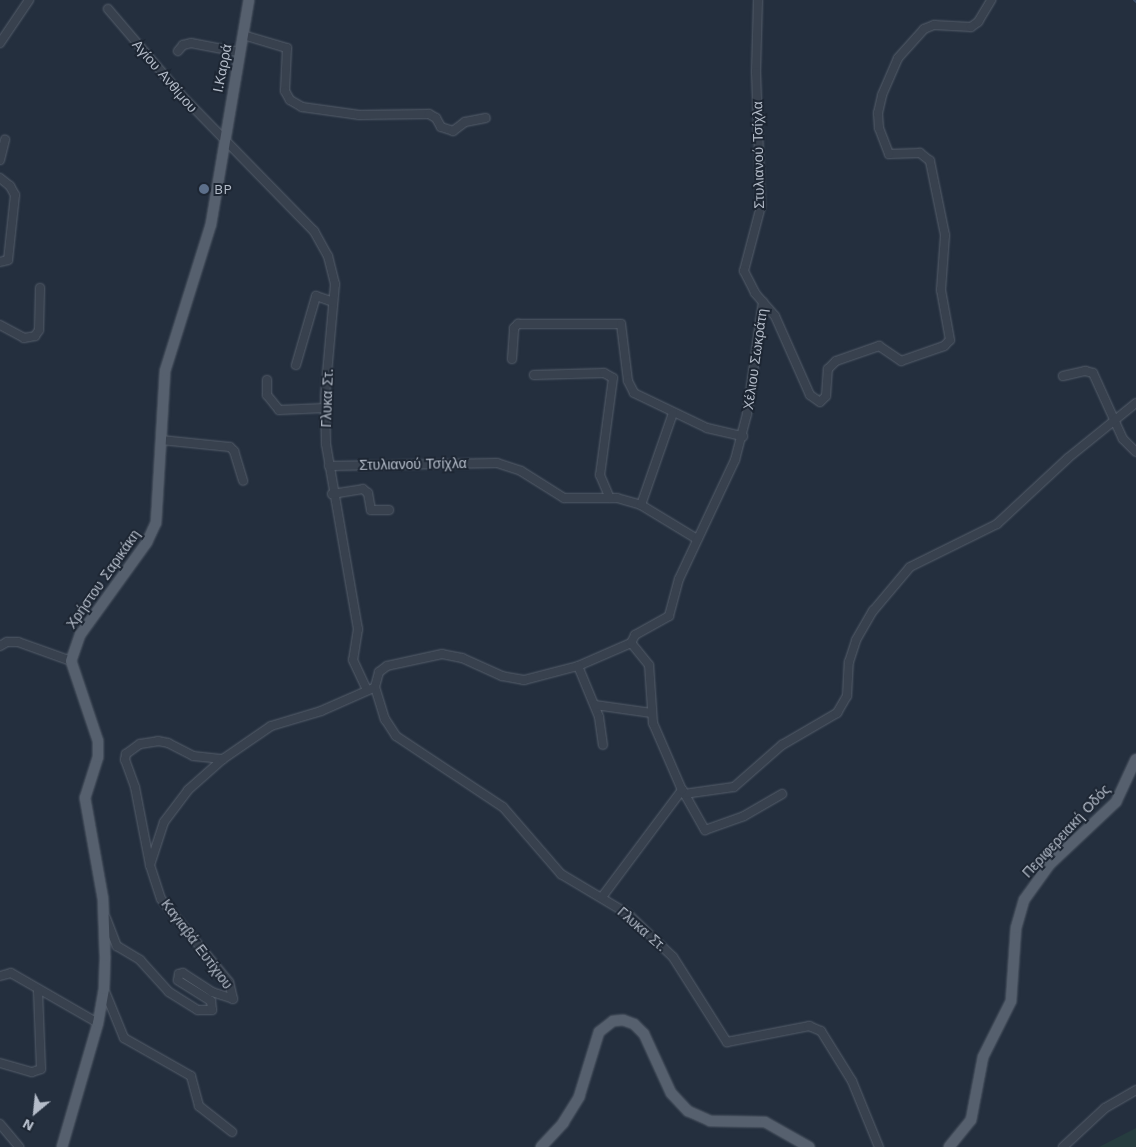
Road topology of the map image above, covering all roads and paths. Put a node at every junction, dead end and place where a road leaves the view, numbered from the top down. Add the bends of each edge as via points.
1 (29, 0) edge
2 (248, 0) edge
3 (758, 0) edge
4 (991, 0) edge
5 (108, 8) dead end
6 (242, 35) junction
7 (0, 43) edge
8 (178, 51) dead end
9 (238, 52) junction
10 (486, 118) dead end
11 (5, 140) dead end
12 (224, 141) junction
13 (0, 160) edge
14 (0, 178) edge
15 (4, 250) edge
16 (0, 262) edge
17 (40, 288) dead end
18 (333, 302) junction
19 (763, 302) junction
20 (0, 325) edge
21 (512, 359) dead end
22 (296, 365) dead end
23 (534, 375) dead end
24 (1063, 376) dead end
25 (267, 380) dead end
26 (1136, 404) edge
27 (325, 408) junction
28 (673, 413) junction
29 (1114, 420) junction
30 (743, 436) junction
31 (161, 440) junction
32 (1136, 452) edge
33 (329, 466) junction
34 (242, 482) dead end
35 (332, 494) junction
36 (610, 498) junction
37 (641, 505) junction
38 (390, 510) dead end
39 (697, 539) junction
40 (631, 643) junction
41 (0, 646) edge
42 (71, 661) junction
43 (578, 666) junction
44 (375, 687) junction
45 (367, 690) junction
46 (595, 705) junction
47 (651, 713) junction
48 (604, 745) dead end
49 (223, 759) junction
50 (1136, 759) edge
51 (683, 792) junction
52 (782, 794) dead end
53 (150, 865) junction
54 (602, 897) junction
55 (105, 917) junction
56 (0, 976) edge
57 (104, 989) junction
58 (38, 990) junction
59 (98, 1023) junction
60 (0, 1063) edge
61 (1136, 1090) edge
62 (0, 1124) edge
63 (232, 1132) dead end
64 (19, 1147) edge
65 (62, 1147) edge
66 (541, 1147) edge
67 (809, 1147) edge
68 (879, 1147) edge
69 (949, 1147) edge
70 (1063, 1147) edge

1 - 7 street
2 - 6 main road, Ι.Καρρά
3 - 19 street, Στυλιανού Τσίχλα via 756,72 761,206 744,268 747,280
4 - 19 street, Χέλιου Σωκράτη via 978,22 971,27 934,25 924,29 898,58 884,89 878,113 879,128 889,154 923,154 930,165 944,235 941,290 951,334 944,346 901,361 887,349 876,346 836,361 828,369 824,399 817,402 810,395 775,316
5 - 12 street, Αγίου Ανθίμου
6 - 9 main road, Ι.Καρρά
6 - 10 street via 287,48 285,91 299,106 359,115 429,114 441,127 453,131 465,122
8 - 9 street via 191,43
9 - 12 main road, Ι.Καρρά
11 - 13 street
12 - 18 street, Γλυκα Στ. via 317,235 332,270
12 - 31 main road, Χρήστου Σαρικάκη via 211,224 165,370
14 - 15 street via 10,186 15,196
15 - 16 street via 8,260
17 - 20 street via 39,330 35,336 24,338
18 - 22 street via 316,296
18 - 27 street, Γλυκα Στ.
19 - 30 street, Χέλιου Σωκράτη
21 - 28 street via 514,332 518,324 621,324 631,389
23 - 36 street via 604,373 613,378 600,475
24 - 29 street via 1085,370 1093,373
25 - 27 street via 267,395 279,410
26 - 29 street
27 - 33 street, Γλυκα Στ.
28 - 30 street via 711,429
28 - 37 street
29 - 32 street via 1122,439
29 - 51 street via 997,524 910,567 873,611 856,640 849,662 847,696 841,709 815,728 782,745 732,788
30 - 39 street, Χέλιου Σωκράτη
31 - 34 street via 230,447
31 - 42 main road, Χρήστου Σαρικάκη via 158,513 154,529 94,613 77,641
33 - 35 street, Γλυκα Στ.
33 - 36 street, Στυλιανού Τσίχλα via 497,463 521,471 564,498
35 - 38 street via 364,489 368,493 371,510
35 - 45 street, Γλυκα Στ. via 358,629 353,660
36 - 37 street, Στυλιανού Τσίχλα
37 - 39 street, Στυλιανού Τσίχλα
39 - 40 street, Χέλιου Σωκράτη via 679,579 669,616 635,635
40 - 43 street, Χέλιου Σωκράτη
40 - 47 street via 648,662 651,671
41 - 42 street via 6,642 18,642
42 - 55 main road via 98,741 98,757 85,798 99,863
43 - 44 street, Χέλιου Σωκράτη via 517,680 487,671 462,658 442,654 387,666 379,672
43 - 46 street
44 - 45 street
44 - 54 street, Γλυκα Στ. via 390,730 503,807 561,874
45 - 49 street via 321,711 274,724
46 - 47 street
46 - 48 street
47 - 51 street
49 - 53 street via 171,810
49 - 53 street via 193,756 168,742 158,741 145,742 129,750 125,760 135,787
50 - 69 main road, Περιφερειακή Οδός via 1116,802 1050,864 1024,900 1016,928 1010,1001 983,1058 971,1120
51 - 52 street via 705,830 744,816
51 - 54 street
53 - 55 street, Καγιαβά Ευτίχιου via 161,899 229,982 233,999 212,992 183,974 179,974 178,980 211,1000 212,1010 198,1010 169,992 140,960 117,946
54 - 68 street, Γλυκα Στ. via 628,914 673,957 729,1043 800,1027 821,1031 852,1081
55 - 57 main road
56 - 58 street via 11,973
57 - 59 main road
57 - 63 street via 124,1038 191,1076 199,1106
58 - 59 street
58 - 60 street via 41,1069 32,1072
59 - 65 main road
61 - 70 street via 1105,1108
62 - 64 street
66 - 67 main road via 563,1123 579,1097 599,1032 613,1021 623,1020 634,1024 644,1034 671,1093 688,1112 710,1121 765,1122

